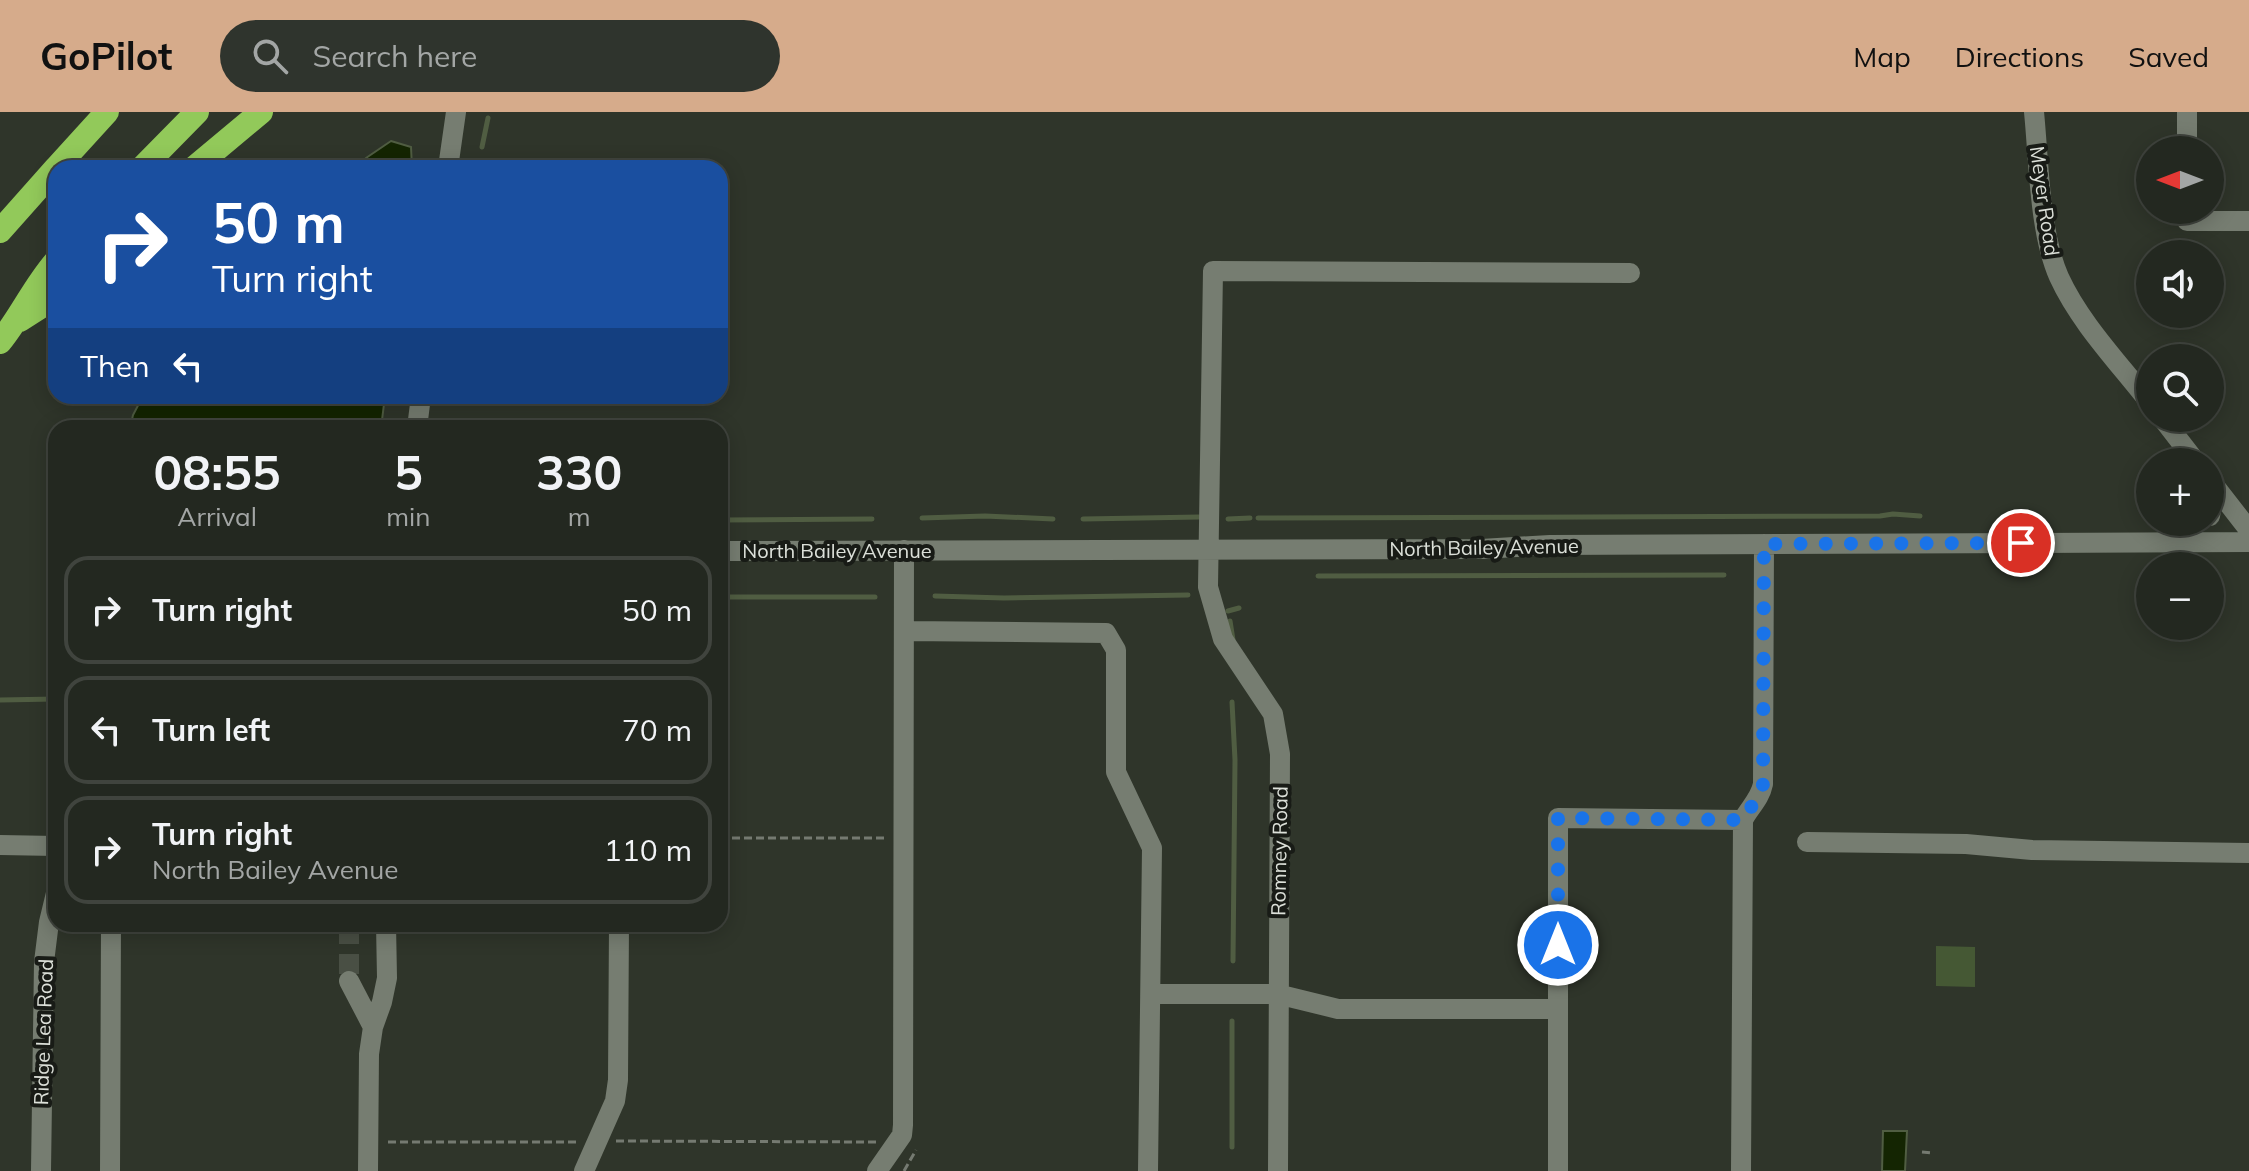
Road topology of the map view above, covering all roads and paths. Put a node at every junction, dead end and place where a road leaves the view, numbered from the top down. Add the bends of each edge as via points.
1 (107, 112) edge
2 (197, 112) edge
3 (261, 112) edge
4 (456, 112) edge
5 (2034, 112) edge
6 (2187, 112) edge
7 (2187, 136) edge
8 (63, 160) edge
9 (150, 160) edge
10 (204, 160) edge
11 (449, 160) edge
12 (48, 177) edge
13 (2224, 221) edge
14 (2249, 221) edge
15 (0, 231) edge
16 (48, 270) edge
17 (1630, 273) dead end
18 (48, 303) edge
19 (8, 333) edge
20 (2136, 385) edge
21 (2173, 432) edge
22 (2185, 448) edge
23 (2224, 498) edge
24 (2249, 530) edge
25 (2195, 536) edge
26 (2249, 542) edge
27 (2183, 543) junction
28 (1764, 544) junction
29 (1210, 549) junction
30 (904, 550) junction
31 (728, 551) edge
32 (905, 631) junction
33 (1743, 820) junction
34 (728, 838) edge
35 (887, 838) dead end
36 (1807, 842) dead end
37 (0, 845) edge
38 (48, 846) edge
39 (2249, 853) edge
40 (48, 930) edge
41 (111, 932) edge
42 (386, 932) edge
43 (619, 932) edge
44 (349, 981) tunnel mouth
45 (1151, 994) junction
46 (1277, 994) junction
47 (1558, 1009) junction
48 (373, 1027) junction
49 (608, 1141) dead end
50 (381, 1142) dead end
51 (586, 1142) dead end
52 (880, 1142) dead end
53 (1922, 1152) dead end
54 (1933, 1153) dead end
55 (41, 1171) edge
56 (110, 1171) edge
57 (368, 1171) edge
58 (584, 1171) edge
59 (877, 1171) edge
60 (1148, 1171) edge
61 (1278, 1171) edge
62 (1558, 1171) edge
63 (1741, 1171) edge

1 - 8 highway
2 - 9 highway
3 - 10 highway
4 - 11 street
5 - 20 street, Meyer Road via 2047,231 2059,276
6 - 7 street
12 - 15 highway
13 - 14 street
16 - 19 highway
17 - 29 street, Romney Road via 1213,271
18 - 19 highway
21 - 22 street
23 - 24 street
25 - 27 street
26 - 27 street, North Bailey Avenue
27 - 28 street, North Bailey Avenue
28 - 29 street, North Bailey Avenue
28 - 33 street via 1763,784
29 - 30 street, North Bailey Avenue
29 - 46 street, Romney Road via 1208,587 1223,639 1273,714 1280,754
30 - 31 street, North Bailey Avenue
30 - 32 street
32 - 45 street via 1106,633 1116,650 1116,772 1152,848
32 - 59 street via 903,1125 902,1135
33 - 47 street via 1558,818
33 - 63 street
34 - 35 path
36 - 39 street
37 - 38 street
40 - 55 street, Ridge Lea Road
41 - 56 street
42 - 48 street via 387,978
43 - 58 street via 615,1101
44 - 48 street
45 - 46 street
45 - 60 street
46 - 47 street via 1338,1009
46 - 61 street, Romney Road
47 - 62 street
48 - 57 street
49 - 52 path
50 - 51 path
53 - 54 path

